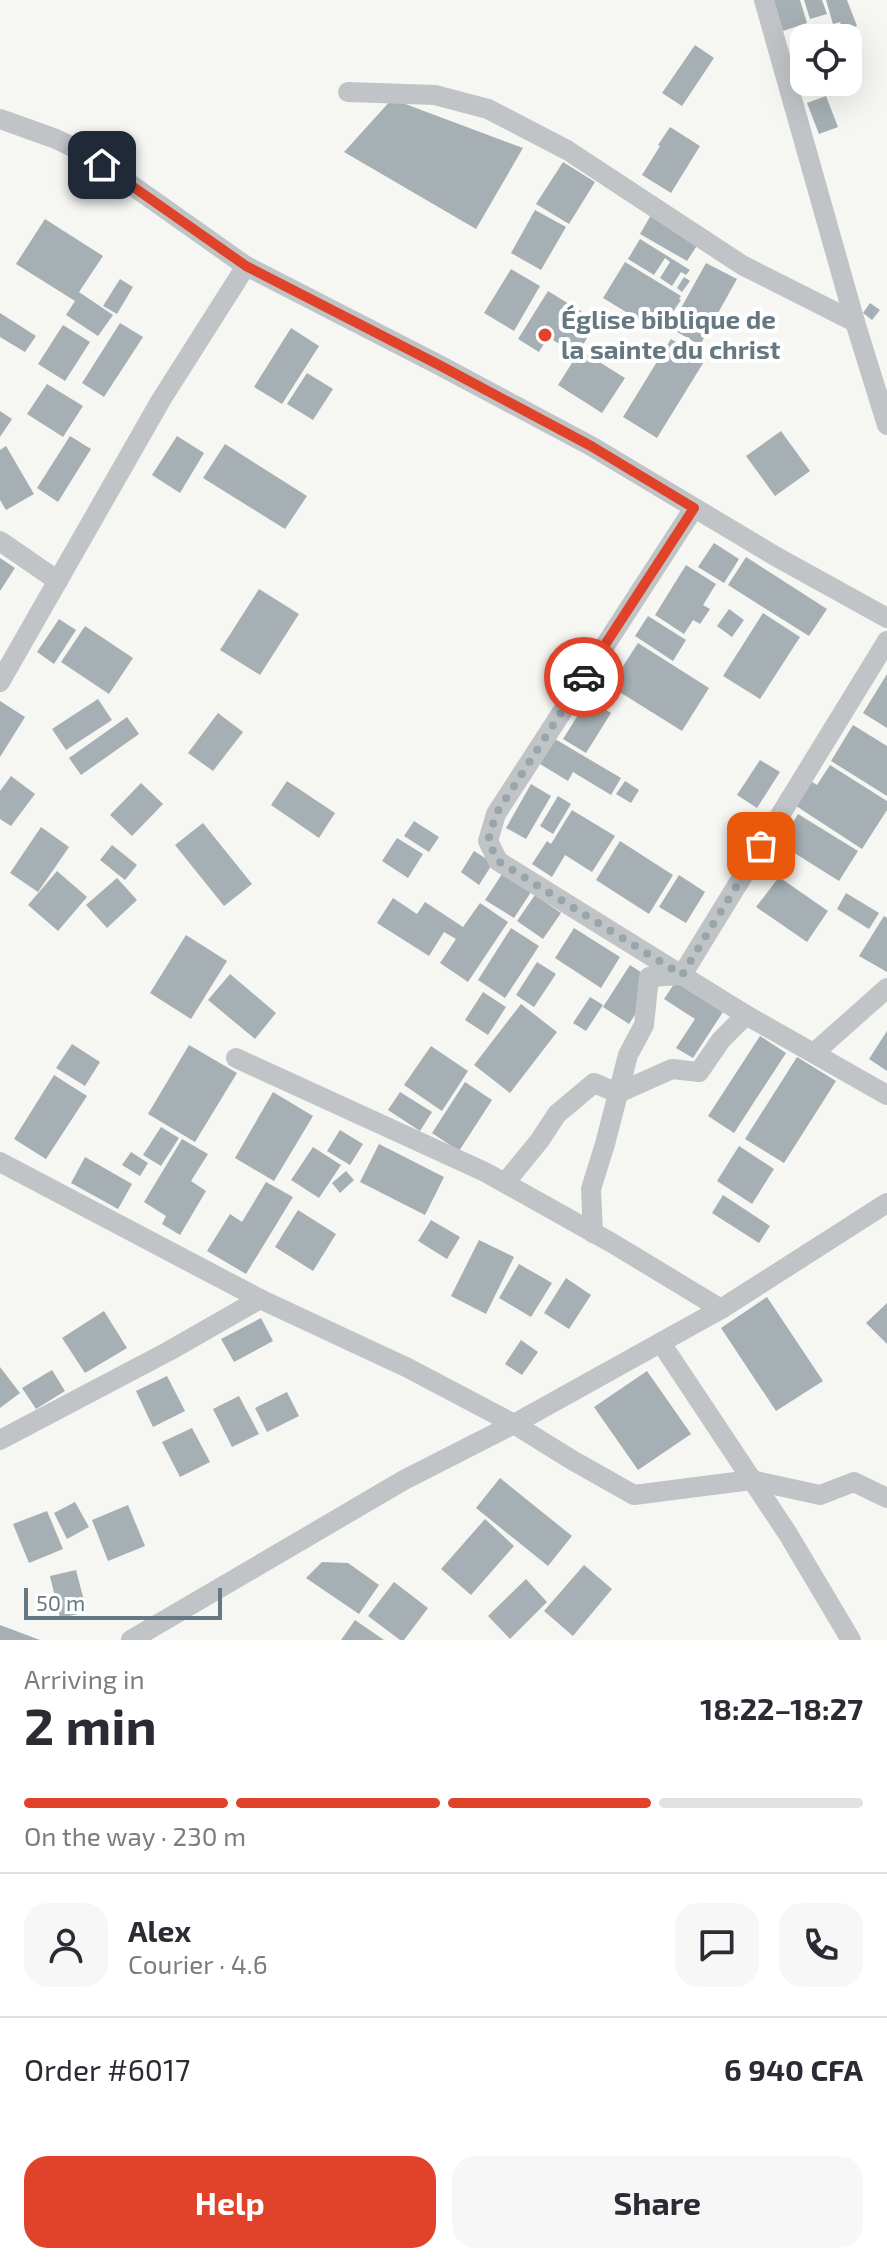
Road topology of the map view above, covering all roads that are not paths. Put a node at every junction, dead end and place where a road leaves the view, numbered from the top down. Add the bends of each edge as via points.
1 (764, 0) edge
2 (348, 92) dead end
3 (0, 119) edge
4 (246, 266) junction
5 (855, 322) junction
6 (887, 425) edge
7 (694, 508) junction
8 (0, 541) edge
9 (58, 581) junction
10 (887, 618) edge
11 (887, 641) edge
12 (0, 682) edge
13 (682, 975) junction
14 (887, 988) edge
15 (746, 1015) junction
16 (814, 1053) junction
17 (236, 1058) dead end
18 (618, 1093) junction
19 (887, 1095) edge
20 (0, 1162) edge
21 (505, 1183) junction
22 (887, 1203) edge
23 (593, 1233) junction
24 (260, 1299) junction
25 (721, 1309) junction
26 (661, 1343) junction
27 (514, 1424) junction
28 (0, 1440) edge
29 (751, 1480) junction
30 (887, 1498) edge
31 (131, 1640) edge
32 (851, 1640) edge

1 - 5 street
2 - 5 street via 435,95 488,109 567,150 742,265
3 - 4 street via 89,155
4 - 7 street via 591,446
4 - 9 street via 161,400
5 - 6 street
7 - 10 street
7 - 13 street via 496,814 488,841 498,861
8 - 9 street
9 - 12 street
11 - 13 street
13 - 15 street
13 - 18 street via 649,977 644,1025 628,1055
14 - 16 street
15 - 16 street
15 - 18 street via 699,1072 672,1069
16 - 19 street
17 - 21 street
18 - 21 street via 594,1083 557,1114
18 - 23 street via 591,1189
20 - 24 street
21 - 23 street
22 - 25 street
23 - 25 street
24 - 27 street
24 - 28 street
25 - 26 street
26 - 27 street
26 - 29 street
27 - 29 street via 634,1495
27 - 31 street via 404,1480
29 - 30 street via 820,1495 854,1482
29 - 32 street

